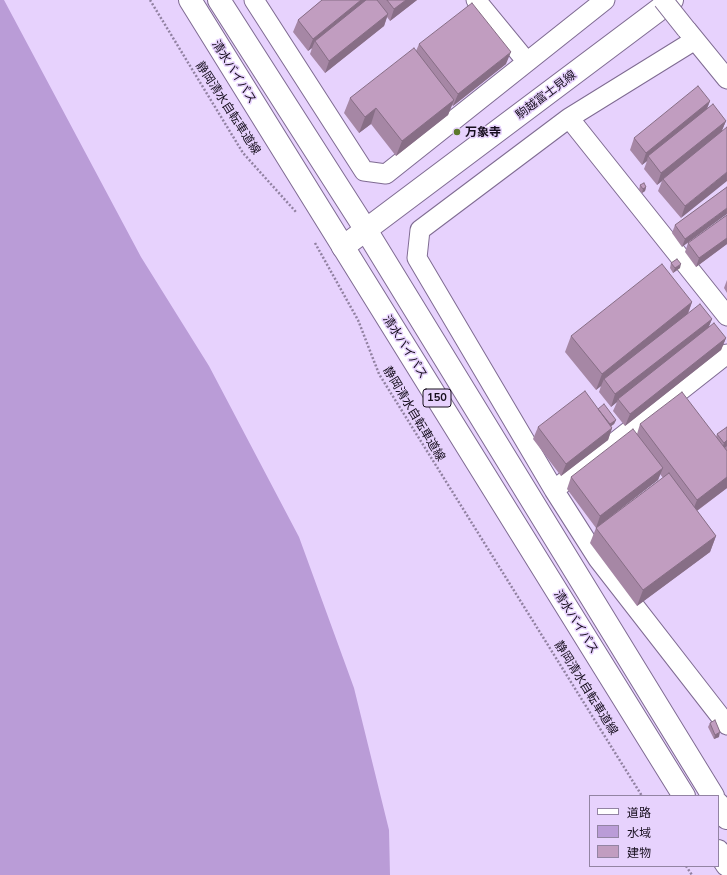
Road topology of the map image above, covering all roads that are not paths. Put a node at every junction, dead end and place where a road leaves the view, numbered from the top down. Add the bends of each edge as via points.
1 (190, 0) edge
2 (219, 0) edge
3 (254, 0) edge
4 (476, 0) edge
5 (605, 0) edge
6 (663, 0) edge
7 (672, 0) edge
8 (691, 34) junction
9 (527, 62) junction
10 (727, 79) edge
11 (569, 118) junction
12 (366, 230) junction
13 (343, 247) junction
14 (727, 316) edge
15 (727, 354) edge
16 (554, 490) junction
17 (727, 725) edge
18 (683, 795) edge
19 (712, 795) edge
20 (719, 806) edge
21 (727, 818) edge
22 (719, 853) edge
23 (727, 865) edge

1 - 13 main road, 清水バイパス / 150
2 - 12 main road, 150
3 - 9 street via 364,171 386,174
4 - 9 street
5 - 9 street
6 - 8 street, bridge
7 - 12 main road, 駒越富士見線
8 - 10 street
8 - 11 street
11 - 14 street
11 - 16 street via 420,230 416,258
12 - 13 main road, 駒越富士見線
12 - 19 main road, 150
13 - 18 main road, 清水バイパス / 150
15 - 16 street
16 - 17 street via 598,559
20 - 21 main road
22 - 23 main road

